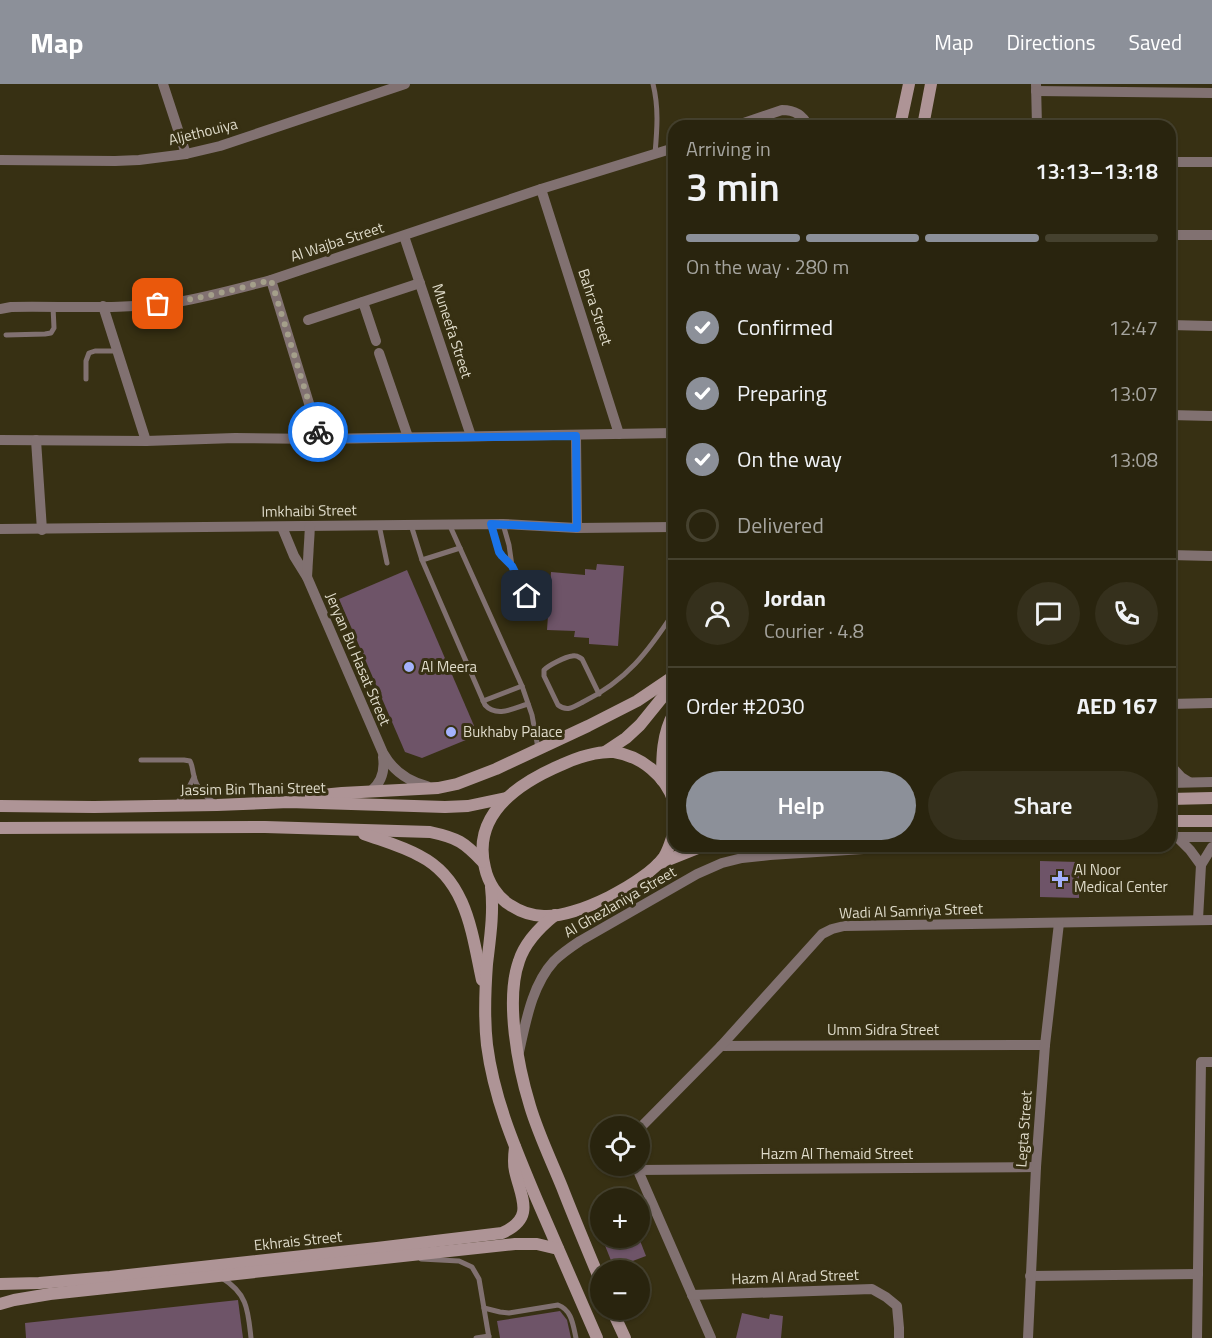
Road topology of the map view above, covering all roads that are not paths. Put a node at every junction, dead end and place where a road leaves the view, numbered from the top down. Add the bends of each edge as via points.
1 (163, 84) edge
2 (405, 84) edge
3 (653, 84) edge
4 (909, 84) edge
5 (931, 84) edge
6 (1036, 88) edge
7 (1150, 89) edge
8 (1212, 93) edge
9 (753, 120) edge
10 (805, 120) edge
11 (901, 120) edge
12 (924, 120) edge
13 (1037, 120) edge
14 (668, 150) edge
15 (186, 154) junction
16 (655, 154) junction
17 (0, 160) edge
18 (1176, 162) edge
19 (1212, 162) edge
20 (541, 189) junction
21 (1176, 234) edge
22 (1212, 235) edge
23 (404, 236) junction
24 (271, 280) junction
25 (420, 283) junction
26 (363, 302) junction
27 (103, 306) junction
28 (54, 307) junction
29 (0, 309) edge
30 (308, 320) dead end
31 (1176, 325) edge
32 (1212, 326) edge
33 (6, 335) dead end
34 (376, 341) dead end
35 (117, 351) junction
36 (379, 353) dead end
37 (86, 379) dead end
38 (1176, 415) edge
39 (1212, 416) edge
40 (668, 433) edge
41 (619, 434) junction
42 (471, 436) junction
43 (576, 436) junction
44 (408, 437) junction
45 (320, 439) junction
46 (0, 440) edge
47 (36, 441) junction
48 (146, 441) junction
49 (450, 524) junction
50 (491, 524) junction
51 (503, 524) junction
52 (379, 525) junction
53 (411, 525) junction
54 (310, 526) junction
55 (282, 527) junction
56 (668, 527) edge
57 (577, 528) junction
58 (0, 529) edge
59 (42, 530) junction
60 (460, 548) junction
61 (1176, 555) edge
62 (1212, 556) edge
63 (422, 560) junction
64 (387, 563) dead end
65 (512, 566) junction
66 (307, 577) junction
67 (527, 596) dead end
68 (668, 621) edge
69 (668, 680) edge
70 (522, 686) junction
71 (668, 690) edge
72 (599, 694) junction
73 (483, 701) junction
74 (528, 704) junction
75 (1176, 704) edge
76 (1212, 704) edge
77 (668, 730) edge
78 (538, 749) junction
79 (605, 752) junction
80 (383, 753) junction
81 (141, 760) dead end
82 (1176, 772) edge
83 (194, 777) junction
84 (662, 780) junction
85 (1212, 782) edge
86 (1176, 783) edge
87 (1190, 783) junction
88 (438, 788) junction
89 (668, 789) edge
90 (371, 792) junction
91 (506, 798) junction
92 (1212, 798) edge
93 (1176, 799) edge
94 (289, 801) junction
95 (217, 805) junction
96 (174, 806) junction
97 (0, 807) edge
98 (1176, 821) edge
99 (1212, 821) edge
100 (0, 828) edge
101 (18, 828) junction
102 (351, 830) junction
103 (0, 834) edge
104 (1176, 837) edge
105 (1212, 837) edge
106 (1176, 839) edge
107 (668, 847) edge
108 (1212, 847) edge
109 (688, 852) edge
110 (817, 852) edge
111 (483, 862) junction
112 (657, 864) junction
113 (1201, 865) junction
114 (490, 883) junction
115 (555, 915) junction
116 (1198, 920) junction
117 (1212, 920) edge
118 (1059, 923) junction
119 (485, 996) junction
120 (1046, 1045) junction
121 (722, 1046) junction
122 (518, 1055) junction
123 (1212, 1062) edge
124 (650, 1118) edge
125 (515, 1147) junction
126 (1036, 1167) junction
127 (650, 1168) edge
128 (640, 1176) edge
129 (558, 1249) junction
130 (411, 1256) junction
131 (592, 1260) edge
132 (1198, 1274) junction
133 (219, 1276) junction
134 (1030, 1276) junction
135 (0, 1284) edge
136 (692, 1295) junction
137 (0, 1304) edge
138 (484, 1308) junction
139 (617, 1320) edge
140 (489, 1337) edge
141 (251, 1338) edge
142 (476, 1338) edge
143 (576, 1338) edge
144 (597, 1338) edge
145 (625, 1338) edge
146 (711, 1338) edge
147 (899, 1338) edge
148 (1028, 1338) edge
149 (1197, 1338) edge

1 - 15 street
2 - 15 street, Aljethouiya
3 - 16 lane via 658,117
4 - 11 main road
5 - 12 main road
6 - 7 street
6 - 13 street
7 - 8 street
9 - 10 street via 782,110 797,113
14 - 16 street, Al Wajba Street
15 - 17 street, Aljethouiya via 139,160
16 - 20 street, Al Wajba Street
18 - 19 street
20 - 23 street, Al Wajba Street
20 - 41 street, Bahra Street
21 - 22 street
23 - 24 street, Al Wajba Street
23 - 25 street, Muneefa Street
24 - 27 street, Al Wajba Street via 177,302
24 - 45 street
25 - 26 street
25 - 42 street, Muneefa Street
26 - 30 street
26 - 34 street
27 - 28 street, Al Wajba Street
27 - 35 street
28 - 29 street, Al Wajba Street
28 - 33 lane via 51,333
31 - 32 street
35 - 37 lane via 89,353
35 - 48 street
36 - 44 street
38 - 39 street
40 - 41 street
41 - 43 street
42 - 43 street
42 - 44 street
43 - 57 street
44 - 45 street
45 - 48 street
46 - 47 street
47 - 48 street
47 - 59 street
49 - 50 street, Imkhaibi Street
49 - 53 street, Imkhaibi Street
49 - 60 lane
50 - 51 street, Imkhaibi Street
50 - 65 lane via 499,552
51 - 57 street, Imkhaibi Street
51 - 65 lane
52 - 53 street, Imkhaibi Street
52 - 54 street, Imkhaibi Street
52 - 64 lane
53 - 63 lane
54 - 55 street, Imkhaibi Street
54 - 66 street, Jeryan Bu Hasat Street
55 - 59 street, Imkhaibi Street
55 - 66 street, Jeryan Bu Hasat Street
56 - 57 street, Imkhaibi Street
58 - 59 street, Imkhaibi Street
60 - 63 lane
60 - 70 lane
61 - 62 street
63 - 73 lane
65 - 67 lane
66 - 80 street, Jeryan Bu Hasat Street
68 - 72 lane via 638,663
69 - 78 main road via 629,705
70 - 73 lane
70 - 74 lane
71 - 79 main road via 640,725
72 - 72 lane via 572,708 562,708 555,701 544,670 578,656
73 - 74 lane via 496,712
74 - 78 lane
75 - 76 street
77 - 84 main road
78 - 88 main road via 496,769
79 - 84 main road via 642,762
79 - 91 main road via 543,772
80 - 88 street, Jeryan Bu Hasat Street via 406,778
80 - 90 street, Jeryan Bu Hasat Street via 382,776
81 - 83 lane via 187,760 192,764
82 - 87 street
83 - 95 lane
83 - 96 lane
84 - 89 main road
85 - 87 street
86 - 87 street
88 - 90 main road
90 - 94 main road via 316,795
91 - 94 main road, Jassim Bin Thani Street via 445,807
91 - 111 main road via 488,824
92 - 93 main road
94 - 95 main road, Jassim Bin Thani Street
95 - 96 main road, Jassim Bin Thani Street
96 - 97 main road, Jassim Bin Thani Street
98 - 99 main road
100 - 101 main road
101 - 102 main road
101 - 103 main road
102 - 111 main road via 430,832 452,837
102 - 119 main road via 422,856 450,880 469,919
104 - 105 street
106 - 113 street
107 - 112 main road
108 - 113 street
109 - 112 main road
110 - 122 street, Al Ghezlaniya Street via 722,863 564,951 535,992
111 - 114 main road
112 - 115 main road via 610,896
113 - 116 street
114 - 115 main road via 517,909 529,914
114 - 119 main road via 493,901
115 - 122 main road via 525,948 514,979 513,1020
116 - 117 street, Wadi Al Samriya Street
116 - 118 street, Wadi Al Samriya Street
118 - 120 street, Legta Street
118 - 121 street, Wadi Al Samriya Street via 832,929 822,934
119 - 125 main road via 493,1083
120 - 121 street, Umm Sidra Street
120 - 126 street, Legta Street
121 - 124 street, Wadi Al Samriya Street
122 - 131 main road via 540,1134
123 - 132 street via 1201,1062
125 - 129 main road
125 - 135 main road, Ekhrais Street via 514,1169 524,1202 523,1212 518,1222 502,1233 110,1276
126 - 127 street, Hazm Al Themaid Street
126 - 134 street, Legta Street
128 - 136 street
129 - 130 main road, Ekhrais Street via 526,1244
129 - 144 main road
130 - 133 main road, Ekhrais Street
130 - 138 lane via 459,1261 472,1267 479,1279
132 - 134 street
132 - 149 street
133 - 137 main road, Ekhrais Street via 50,1294
133 - 141 lane via 244,1299
134 - 148 street, Legta Street
136 - 146 street
136 - 147 street, Hazm Al Arad Street via 872,1289 897,1306
138 - 140 lane
138 - 143 lane via 509,1313 558,1305 567,1310
139 - 145 main road
140 - 142 lane

